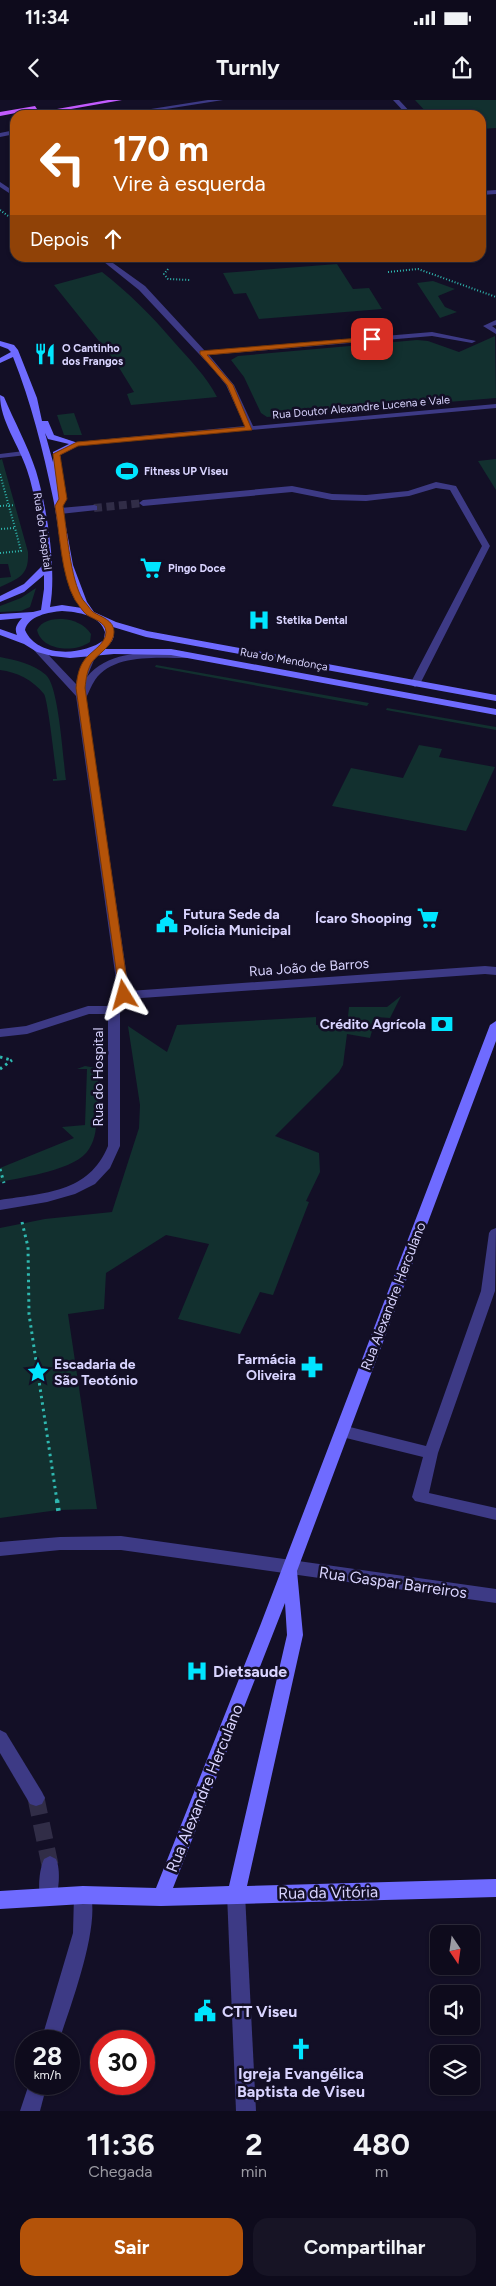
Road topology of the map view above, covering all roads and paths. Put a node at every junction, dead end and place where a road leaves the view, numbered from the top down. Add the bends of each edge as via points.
1 (87, 100) edge
2 (119, 100) edge
3 (220, 100) edge
4 (396, 100) edge
5 (167, 107) junction
6 (25, 110) edge
7 (57, 110) edge
8 (148, 110) edge
9 (170, 110) edge
10 (405, 110) edge
11 (107, 262) edge
12 (168, 269) dead end
13 (388, 272) dead end
14 (190, 280) dead end
15 (496, 297) edge
16 (496, 322) edge
17 (496, 332) edge
18 (472, 341) dead end
19 (2, 342) edge
20 (202, 353) junction
21 (14, 354) junction
22 (0, 361) edge
23 (30, 392) junction
24 (0, 397) edge
25 (496, 406) edge
26 (250, 428) junction
27 (77, 444) junction
28 (24, 453) junction
29 (0, 456) edge
30 (0, 474) edge
31 (1, 483) edge
32 (143, 503) tunnel mouth
33 (8, 505) junction
34 (15, 505) dead end
35 (0, 506) edge
36 (94, 508) tunnel mouth
37 (60, 509) junction
38 (15, 528) junction
39 (0, 529) edge
40 (0, 553) edge
41 (48, 564) junction
42 (0, 599) edge
43 (40, 612) junction
44 (94, 615) junction
45 (0, 617) edge
46 (0, 632) edge
47 (32, 645) junction
48 (98, 650) junction
49 (191, 655) junction
50 (415, 684) junction
51 (82, 697) junction
52 (496, 698) edge
53 (496, 712) edge
54 (496, 971) edge
55 (124, 995) junction
56 (114, 1010) junction
57 (496, 1025) edge
58 (0, 1033) edge
59 (0, 1057) edge
60 (0, 1062) edge
61 (5, 1065) junction
62 (0, 1069) edge
63 (0, 1169) edge
64 (4, 1184) dead end
65 (0, 1205) edge
66 (20, 1217) dead end
67 (496, 1232) edge
68 (342, 1431) junction
69 (431, 1453) junction
70 (496, 1514) edge
71 (59, 1515) dead end
72 (0, 1549) edge
73 (290, 1567) junction
74 (496, 1596) edge
75 (0, 1738) edge
76 (36, 1798) tunnel mouth
77 (50, 1865) tunnel mouth
78 (496, 1888) edge
79 (236, 1894) junction
80 (83, 1896) junction
81 (161, 1896) junction
82 (48, 1897) junction
83 (0, 1900) edge
84 (53, 2030) edge
85 (35, 2095) edge
86 (30, 2111) edge
87 (246, 2111) edge

1 - 6 main road
2 - 7 main road
3 - 5 street
4 - 10 street
5 - 8 street
5 - 9 street
11 - 20 street via 142,288
12 - 14 path via 164,274 168,279
13 - 15 path via 418,269
16 - 17 street via 487,326
18 - 20 street via 432,334
19 - 21 main road via 14,350
20 - 26 street via 230,385
21 - 22 main road
21 - 23 main road
23 - 27 main road, Rua Doutor Alexandre Lucena e Vale via 50,436
23 - 37 main road, Rua do Hospital
24 - 28 main road, Rua do Hospital
25 - 26 street, Rua Doutor Alexandre Lucena e Vale
26 - 27 street, Rua Doutor Alexandre Lucena e Vale
27 - 37 main road, Rua do Hospital via 56,454 63,499
28 - 29 street
28 - 41 main road, Rua do Hospital via 36,487
30 - 31 path
31 - 33 path
32 - 50 street via 292,489 332,497 366,498 436,486 454,488 486,546
33 - 34 path
33 - 35 path
33 - 38 path
36 - 37 street
37 - 44 main road, Rua do Hospital via 72,583 79,600
38 - 39 path
38 - 40 path via 21,551
41 - 42 main road via 30,584
41 - 43 main road, Rua do Hospital via 49,589
43 - 44 main road, Rua do Mendonça via 62,608
43 - 45 main road, Rua do Mendonça via 24,617
43 - 47 main road via 21,625 23,638
44 - 48 main road, Rua do Hospital via 108,626 110,632 108,641
44 - 50 main road, Rua do Mendonça via 146,634
46 - 47 main road
47 - 48 main road via 70,655
47 - 51 street via 54,664
48 - 49 main road via 152,650
48 - 51 street via 82,674
49 - 51 street, Rua do Mendonça via 160,655 119,661 94,674
49 - 53 main road, Rua do Mendonça
50 - 52 main road, Rua do Mendonça
51 - 55 street
54 - 55 street, Rua João de Barros
55 - 56 street, Rua do Hospital via 116,1002
56 - 58 street via 88,1010 27,1030
56 - 65 street, Rua do Hospital via 114,1146 110,1158 90,1181 76,1188
57 - 68 main road, Rua Alexandre Herculano
59 - 61 path via 12,1060
60 - 61 path
61 - 62 path
63 - 64 path
66 - 71 path via 28,1247 29,1314
67 - 69 street via 488,1291
68 - 69 street
68 - 73 main road, Rua Alexandre Herculano
69 - 70 street via 420,1497
72 - 73 street, Rua Gaspar Barreiros via 67,1542 121,1543
73 - 74 street, Rua Gaspar Barreiros
73 - 79 main road, Rua Alexandre Herculano via 295,1634
73 - 81 main road, Rua Alexandre Herculano
75 - 76 street
77 - 82 street
78 - 79 main road, Rua da Vitória
79 - 81 main road, Rua da Vitória
79 - 87 street
80 - 81 main road, Rua da Vitória
80 - 82 main road, Rua da Vitória
80 - 84 street via 82,1933
82 - 83 main road, Rua da Vitória
85 - 86 street

